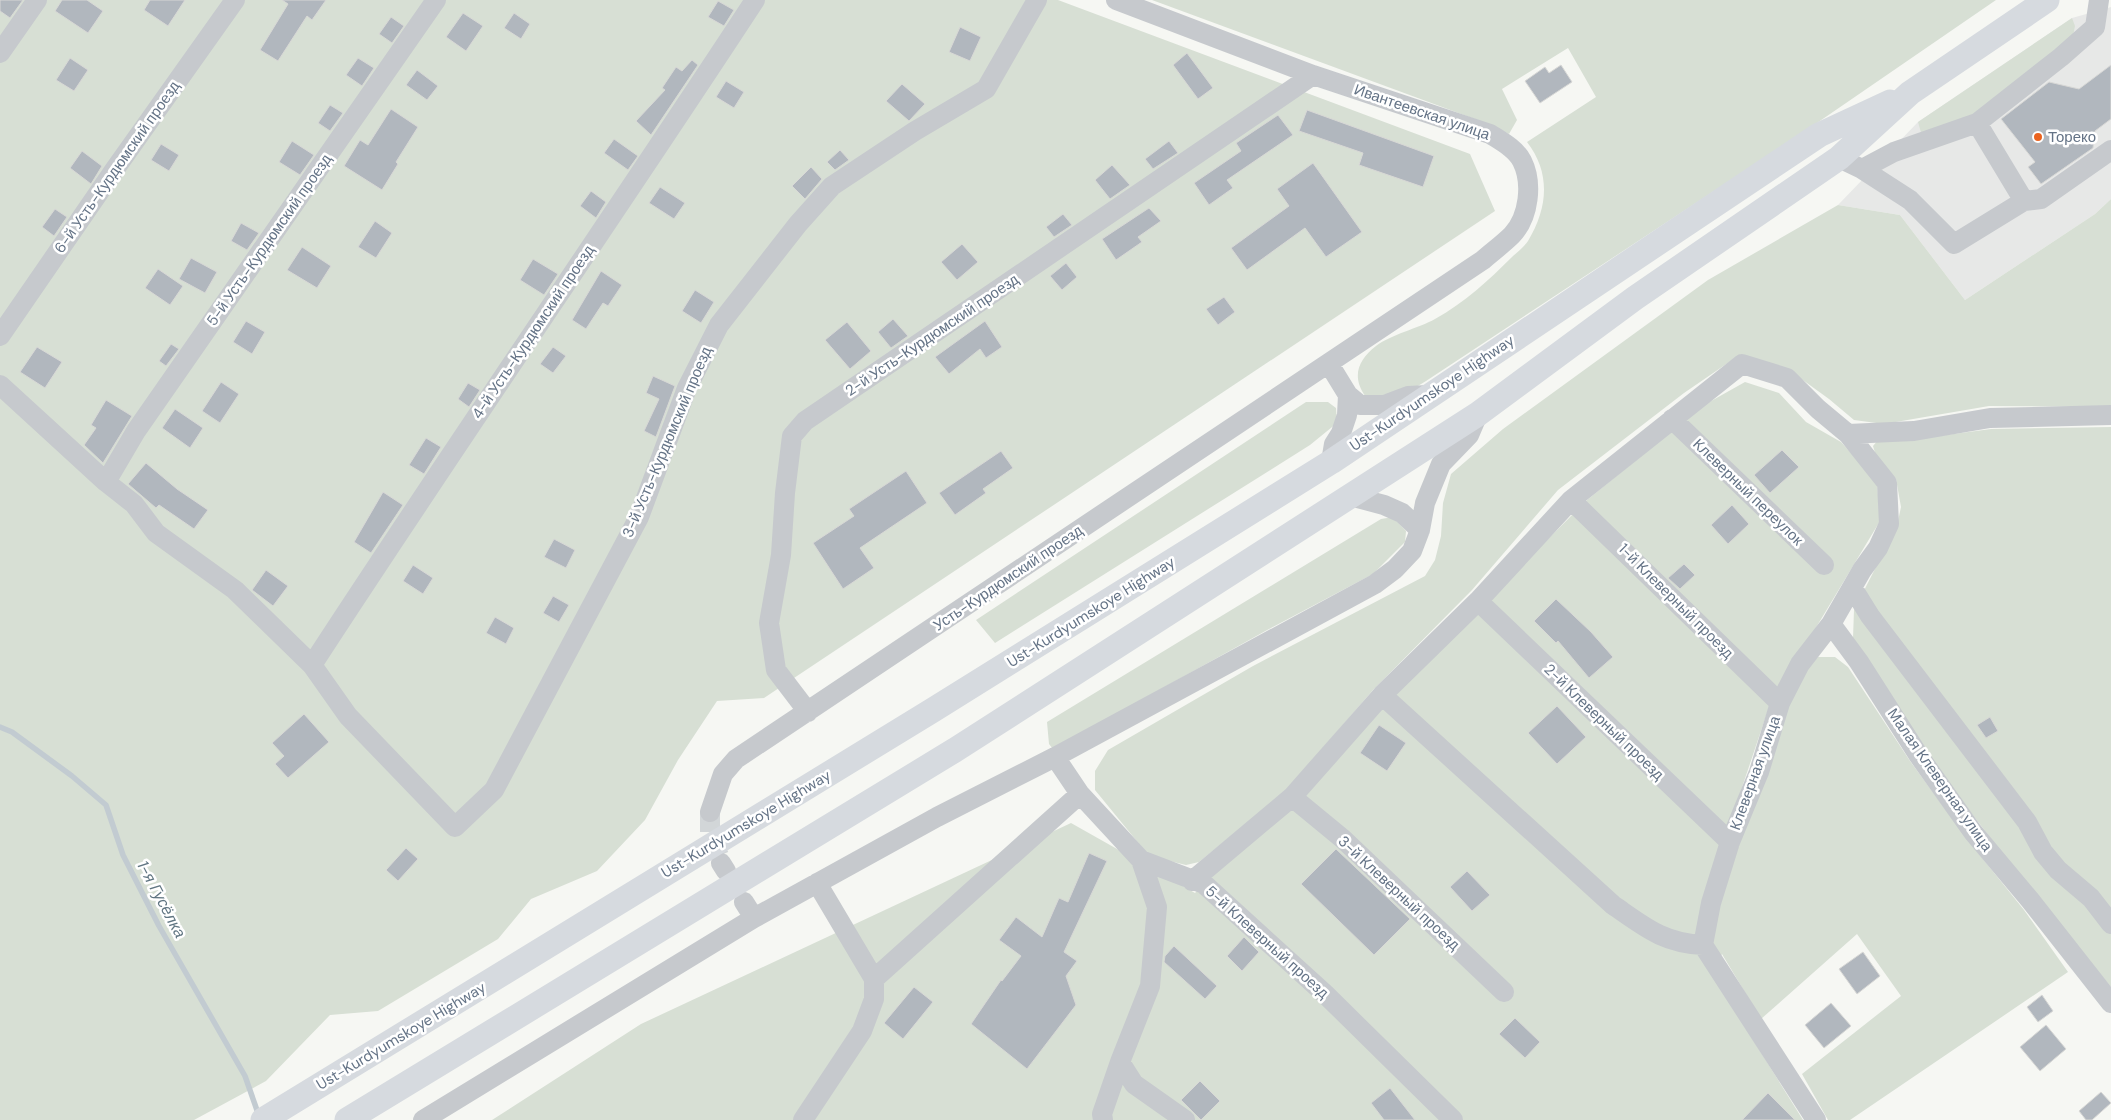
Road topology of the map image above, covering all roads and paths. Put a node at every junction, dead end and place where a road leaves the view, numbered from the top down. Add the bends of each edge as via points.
1 (38, 0) edge
2 (235, 0) edge
3 (436, 0) edge
4 (755, 0) edge
5 (1037, 0) edge
6 (1116, 0) edge
7 (2047, 0) edge
8 (2099, 0) edge
9 (0, 53) edge
10 (1313, 75) junction
11 (1910, 93) junction
12 (1977, 123) junction
13 (2111, 150) edge
14 (1839, 158) junction
15 (1862, 169) junction
16 (2024, 201) junction
17 (0, 336) edge
18 (1329, 364) junction
19 (0, 386) edge
20 (1348, 395) junction
21 (1428, 395) junction
22 (1478, 414) junction
23 (2111, 415) edge
24 (1672, 419) junction
25 (1848, 434) junction
26 (1330, 462) junction
27 (106, 482) junction
28 (1350, 496) junction
29 (1571, 500) junction
30 (1420, 530) junction
31 (1824, 565) dead end
32 (1852, 587) junction
33 (1478, 601) junction
34 (1831, 624) junction
35 (312, 665) junction
36 (1382, 695) junction
37 (1780, 703) junction
38 (808, 712) junction
39 (1055, 757) junction
40 (1080, 794) junction
41 (1292, 797) junction
42 (710, 812) tunnel mouth
43 (1730, 842) junction
44 (1141, 860) junction
45 (1192, 881) junction
46 (817, 884) junction
47 (2111, 924) edge
48 (1703, 945) junction
49 (874, 979) junction
50 (1504, 992) dead end
51 (2111, 1003) edge
52 (1120, 1062) junction
53 (263, 1120) edge
54 (347, 1120) edge
55 (423, 1120) edge
56 (803, 1120) edge
57 (1103, 1120) edge
58 (1185, 1120) edge
59 (1453, 1120) edge
60 (1816, 1120) edge

1 - 9 street
2 - 17 street, 6-й Усть-Курдюмский проезд
3 - 27 street, 5-й Усть-Курдюмский проезд via 142,423
4 - 35 street, 4-й Усть-Курдюмский проезд via 637,180 428,486
5 - 35 street, 3-й Усть-Курдюмский проезд via 986,89 832,186 719,324 687,388 634,525 494,790 455,827 348,716
6 - 10 street, Ивантеевская улица
7 - 11 main road, Ust-Kurdyumskoye Highway
8 - 12 street via 2095,27
10 - 18 street, Ивантеевская улица via 1490,134 1508,145 1522,160 1528,181 1526,208 1513,233 1483,260
10 - 38 street, 2-й Усть-Курдюмский проезд via 806,422 792,436 781,555 769,624 776,670
11 - 14 main road, Ust-Kurdyumskoye Highway
11 - 21 main road, Ust-Kurdyumskoye Highway via 1819,135
12 - 15 street via 1894,152
12 - 16 street
13 - 16 street via 2041,198
14 - 15 street
14 - 22 main road, Ust-Kurdyumskoye Highway via 1635,298
15 - 16 street via 1910,200 1954,244
18 - 20 street
18 - 38 street, Усть-Курдюмский проезд
19 - 27 street
20 - 21 street via 1360,405 1384,405 1408,396
20 - 26 street via 1347,415
21 - 26 main road, Ust-Kurdyumskoye Highway
22 - 28 main road, Ust-Kurdyumskoye Highway
22 - 30 street via 1469,435 1441,464 1425,502
23 - 25 street via 1990,418 1914,431
24 - 25 street, Клеверная улица via 1742,364 1787,378
24 - 29 street
24 - 31 street, Клеверный переулок
25 - 32 street, Клеверная улица via 1887,483 1889,524 1878,548
26 - 53 main road, Ust-Kurdyumskoye Highway via 933,710
27 - 35 street via 134,504 156,533 235,590
28 - 30 street via 1402,513
28 - 54 main road, Ust-Kurdyumskoye Highway via 955,750
29 - 33 street
29 - 37 street, 1-й Клеверный проезд
30 - 39 street via 1412,551 1375,584
32 - 34 street, Клеверная улица
32 - 47 street via 1870,616 2027,822 2043,852 2058,870 2091,898
33 - 36 street
33 - 43 street, 2-й Клеверный проезд
34 - 37 street, Клеверная улица via 1800,664
34 - 51 street, Малая Клеверная улица via 1860,662 1919,756 1973,832
36 - 41 street
36 - 48 street via 1613,905 1656,935 1684,944
37 - 43 street, Клеверная улица via 1759,772
38 - 42 street, Усть-Курдюмский проезд via 736,759 723,774
39 - 40 street, 5-й Клеверный проезд
39 - 46 street via 936,817
40 - 44 street, 5-й Клеверный проезд
40 - 49 street
41 - 45 street
41 - 50 street, 3-й Клеверный проезд via 1343,839
43 - 48 street, Клеверная улица via 1711,903
44 - 45 street, 5-й Клеверный проезд
44 - 52 street via 1157,907 1150,986
45 - 59 street, 5-й Клеверный проезд via 1204,884 1325,994
46 - 49 street
46 - 55 street via 749,910
48 - 60 street
49 - 56 street via 874,998 862,1031
52 - 57 street via 1102,1114
52 - 58 street via 1134,1084

